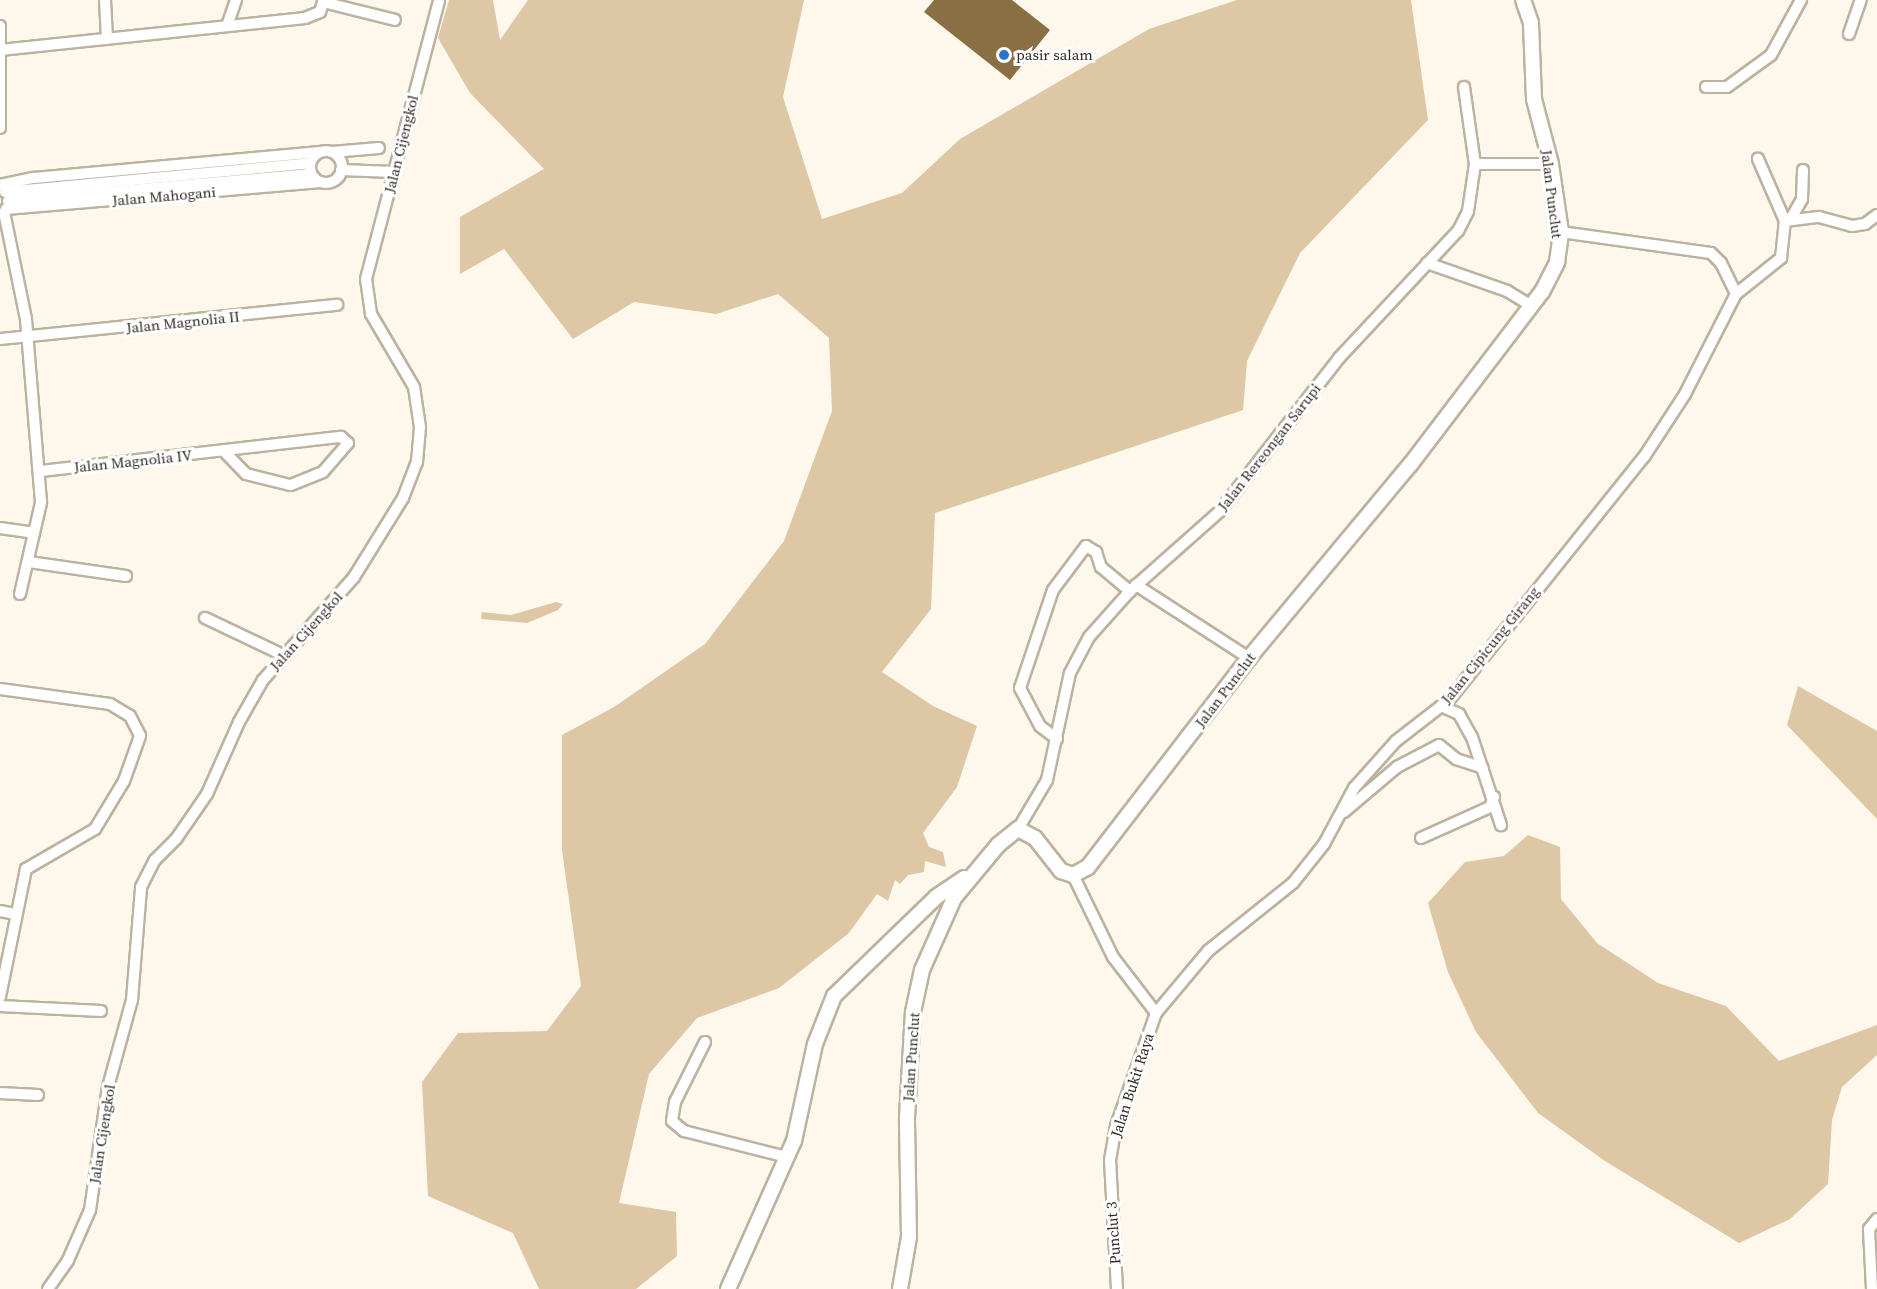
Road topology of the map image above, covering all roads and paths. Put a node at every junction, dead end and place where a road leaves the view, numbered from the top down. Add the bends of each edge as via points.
1 (105, 0) edge
2 (236, 0) edge
3 (439, 0) edge
4 (1523, 0) edge
5 (1801, 0) edge
6 (1861, 0) edge
7 (320, 1) edge
8 (394, 20) dead end
9 (0, 26) edge
10 (227, 26) junction
11 (1849, 34) dead end
12 (107, 39) junction
13 (1, 50) edge
14 (1464, 87) dead end
15 (1706, 87) dead end
16 (0, 128) edge
17 (379, 148) dead end
18 (326, 152) junction
19 (1758, 159) dead end
20 (1475, 164) junction
21 (1551, 164) junction
22 (311, 168) junction
23 (341, 170) junction
24 (1803, 170) dead end
25 (394, 172) junction
26 (321, 182) junction
27 (3, 200) edge
28 (1877, 215) edge
29 (1787, 221) junction
30 (1561, 232) junction
31 (1427, 263) junction
32 (1736, 294) junction
33 (337, 305) dead end
34 (1532, 306) junction
35 (28, 338) junction
36 (0, 339) edge
37 (224, 451) junction
38 (41, 471) junction
39 (0, 528) edge
40 (34, 533) junction
41 (29, 562) junction
42 (126, 576) dead end
43 (1133, 588) junction
44 (20, 594) dead end
45 (206, 618) dead end
46 (283, 655) junction
47 (1248, 658) junction
48 (0, 689) edge
49 (1441, 706) junction
50 (1057, 739) junction
51 (1483, 768) junction
52 (1494, 797) junction
53 (1336, 821) junction
54 (1501, 825) dead end
55 (1018, 830) junction
56 (1421, 838) dead end
57 (973, 872) junction
58 (1073, 875) junction
59 (0, 911) edge
60 (15, 914) junction
61 (0, 997) edge
62 (0, 1006) edge
63 (101, 1011) dead end
64 (1156, 1013) junction
65 (705, 1042) dead end
66 (0, 1093) edge
67 (38, 1095) dead end
68 (787, 1157) junction
69 (1110, 1176) joint
70 (1877, 1219) edge
71 (48, 1289) edge
72 (728, 1289) edge
73 (900, 1289) edge
74 (1117, 1289) edge
75 (1872, 1289) edge

1 - 12 street
2 - 10 street
3 - 25 street, Jalan Cijengkol
4 - 21 main road, Jalan Punclut via 1531,23 1534,99
5 - 15 street via 1771,55 1727,87
6 - 11 street
7 - 8 street
7 - 10 street via 320,12 305,18
9 - 13 street
10 - 12 street
12 - 13 street
13 - 16 street
14 - 20 street, Jalan Rereongan Sarupi
17 - 18 street
18 - 22 street
18 - 23 street
18 - 27 street via 34,178
19 - 29 street
20 - 21 street
20 - 31 street, Jalan Rereongan Sarupi via 1468,211 1458,231
21 - 30 main road, Jalan Punclut
22 - 26 street
22 - 27 street
23 - 25 street
23 - 26 street via 334,180
24 - 29 street via 1802,199
25 - 46 street, Jalan Cijengkol via 366,279 371,314 414,387 420,427 417,462 404,498 354,577
26 - 27 street, Jalan Mahogani
27 - 35 street
28 - 29 street via 1865,224 1852,226 1819,217
29 - 32 street via 1781,258
30 - 32 street via 1711,253 1721,263
30 - 34 main road, Jalan Punclut via 1557,262
31 - 34 street via 1507,291
31 - 43 street, Jalan Rereongan Sarupi via 1339,358 1220,511
32 - 49 street, Jalan Cipicung Girang via 1685,394 1644,457
33 - 35 street, Jalan Magnolia II
34 - 47 main road, Jalan Punclut via 1410,465
35 - 36 street, Jalan Magnolia II
35 - 38 street
37 - 37 street, Jalan Magnolia IV via 341,437 348,443 322,472 290,485 246,474
37 - 38 street, Jalan Magnolia IV
38 - 40 street via 40,516
39 - 40 street
40 - 41 street
41 - 42 street
41 - 44 street
43 - 47 street
43 - 50 street, Jalan Rereongan Sarupi via 1089,637 1070,673
43 - 50 street via 1101,567 1096,552 1086,546 1053,591 1020,688 1040,726
45 - 46 street
46 - 71 street, Jalan Cijengkol via 238,722 207,794 177,839 155,860 141,887 132,1000 108,1087 90,1210 68,1260
47 - 58 main road, Jalan Punclut via 1135,810 1088,867
48 - 60 street via 110,704 130,716 140,736 124,781 95,829 26,869
49 - 51 street via 1459,714 1482,758
49 - 53 street, Jalan Cipicung Girang via 1382,754 1354,788
50 - 55 street, Jalan Rereongan Sarupi via 1047,780
51 - 52 street
51 - 53 street via 1456,759 1439,745 1397,767
52 - 54 street
52 - 56 street via 1490,807
53 - 64 street, Jalan Cipicung Girang via 1293,883 1209,951
55 - 57 main road, Jalan Punclut
55 - 58 main road via 1027,831 1061,871
57 - 68 main road via 936,897 834,996 815,1044
57 - 73 main road, Jalan Punclut via 937,934 922,970 913,1012 907,1118 909,1237
58 - 64 street, Jalan Bukit Raya via 1108,949
59 - 60 street
60 - 61 street
62 - 63 street
64 - 69 street, Jalan Bukit Raya via 1116,1126
65 - 68 street via 675,1102 672,1121 684,1131
66 - 67 street
68 - 72 main road
69 - 74 street, Punclut 3
70 - 75 street via 1869,1229

